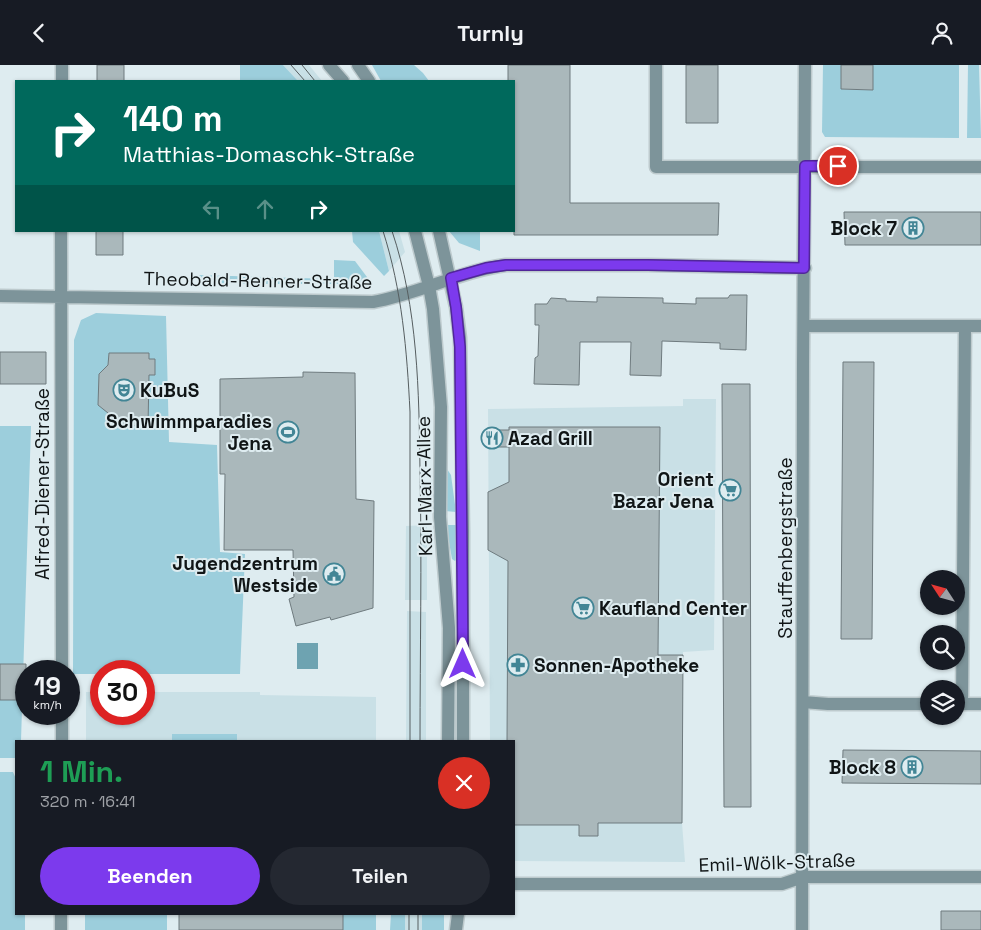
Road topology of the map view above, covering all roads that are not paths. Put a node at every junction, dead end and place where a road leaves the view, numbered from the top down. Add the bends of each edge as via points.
1 (62, 65) edge
2 (329, 65) edge
3 (358, 65) edge
4 (656, 65) edge
5 (805, 65) edge
6 (62, 80) edge
7 (342, 80) edge
8 (368, 80) edge
9 (805, 166) junction
10 (981, 167) edge
11 (61, 232) edge
12 (415, 232) edge
13 (439, 232) edge
14 (804, 268) junction
15 (451, 278) junction
16 (429, 285) junction
17 (0, 296) edge
18 (61, 297) junction
19 (804, 326) junction
20 (965, 326) junction
21 (981, 326) edge
22 (62, 660) edge
23 (959, 680) edge
24 (803, 702) junction
25 (920, 704) edge
26 (965, 704) edge
27 (981, 704) edge
28 (62, 725) edge
29 (62, 740) edge
30 (448, 740) edge
31 (463, 740) edge
32 (803, 877) junction
33 (981, 877) edge
34 (515, 883) edge
35 (62, 915) edge
36 (456, 915) edge
37 (456, 929) edge
38 (61, 930) edge
39 (802, 930) edge

1 - 6 street
2 - 7 street
3 - 8 street
4 - 9 street via 656,167
5 - 9 street, Stauffenbergstraße
9 - 10 street
9 - 14 street, Stauffenbergstraße
11 - 18 street
12 - 16 street, Karl-Marx-Allee
13 - 15 street, Karl-Marx-Allee
14 - 15 street, Theobald-Renner-Straße via 506,265
14 - 19 street, Stauffenbergstraße
15 - 16 street, Theobald-Renner-Straße
15 - 31 street, Karl-Marx-Allee via 460,347
16 - 18 street, Theobald-Renner-Straße via 373,302
16 - 30 street, Karl-Marx-Allee via 441,407 440,517 449,628
17 - 18 street, Theobald-Renner-Straße
18 - 22 street, Alfred-Diener-Straße
19 - 20 street
19 - 24 street, Stauffenbergstraße
20 - 21 street
20 - 23 street
24 - 25 street
24 - 32 street, Stauffenbergstraße
26 - 27 street
28 - 29 street
32 - 33 street, Emil-Wölk-Straße
32 - 34 street, Emil-Wölk-Straße via 782,884
32 - 39 street, Stauffenbergstraße
35 - 38 street
36 - 37 street

